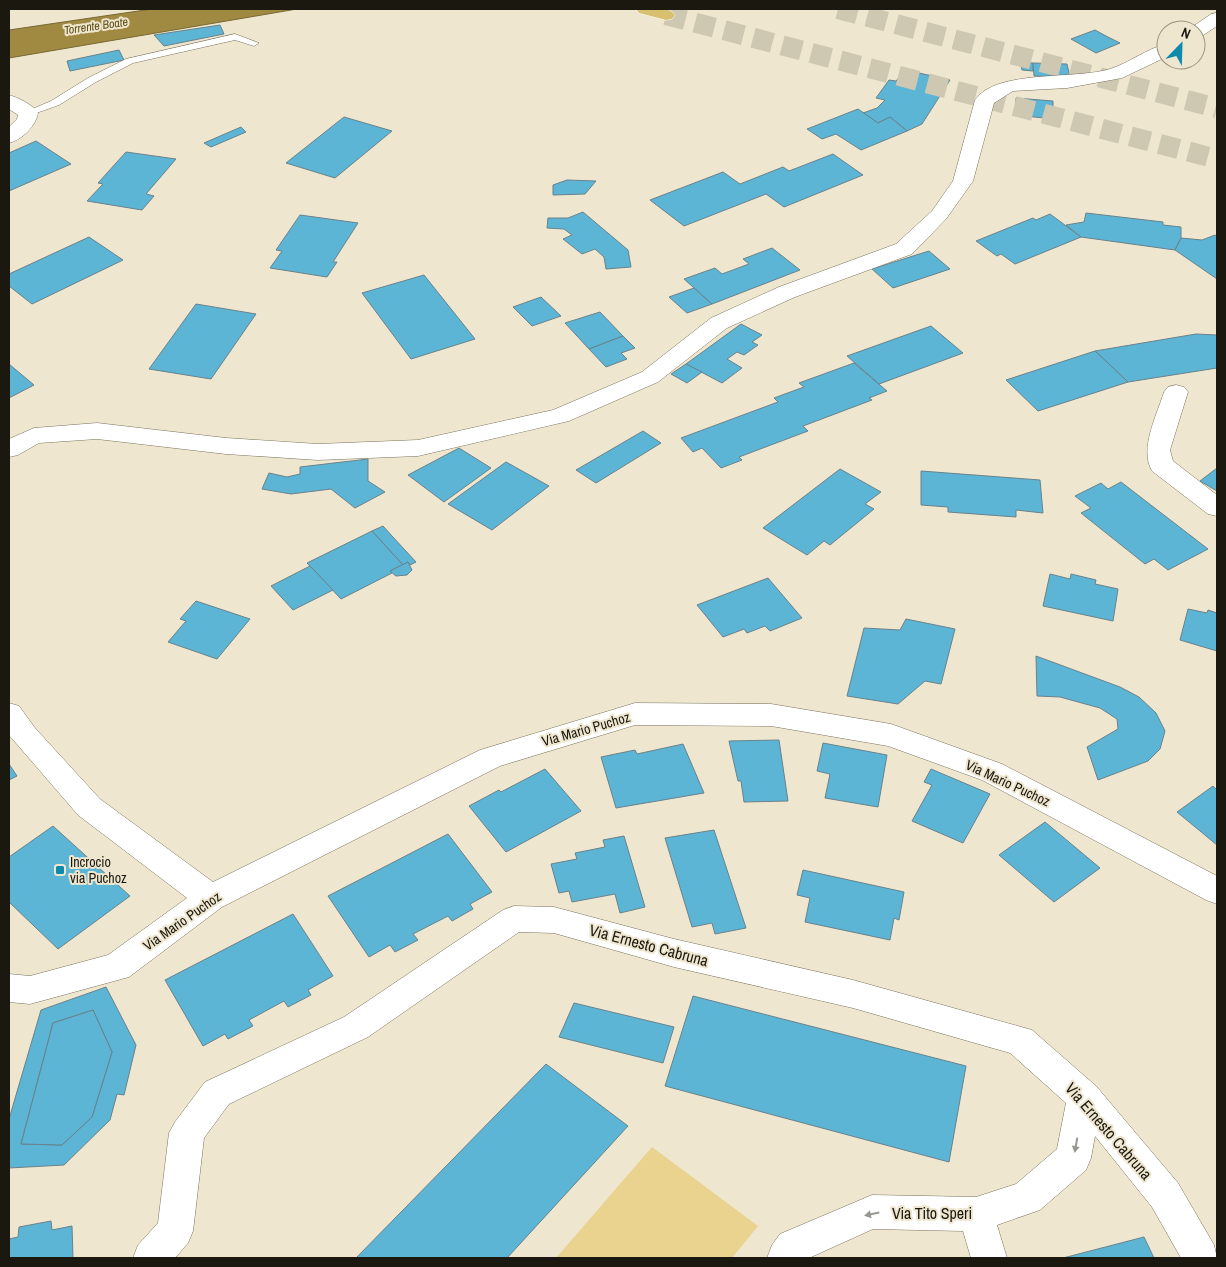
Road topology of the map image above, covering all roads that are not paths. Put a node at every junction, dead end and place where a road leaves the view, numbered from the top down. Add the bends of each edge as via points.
1 (645, 9) edge
2 (666, 15) tunnel mouth
3 (1217, 18) edge
4 (1206, 25) edge
5 (254, 43) dead end
6 (1156, 55) edge
7 (9, 101) edge
8 (28, 113) junction
9 (9, 137) edge
10 (1176, 392) dead end
11 (9, 450) edge
12 (1217, 508) edge
13 (9, 714) edge
14 (1217, 891) edge
15 (210, 898) junction
16 (9, 988) edge
17 (1084, 1097) junction
18 (976, 1214) junction
19 (151, 1258) edge
20 (785, 1258) edge
21 (989, 1258) edge
22 (1201, 1258) edge

1 - 2 highway
3 - 4 street
5 - 8 lane via 235,36 130,61 55,103
6 - 11 street via 1115,74 1067,82 1008,86 985,100 963,181 904,250 787,292 719,323 650,377 560,416 418,448 318,452 226,446 97,431 34,436
7 - 8 street
8 - 9 street via 27,121
10 - 12 street via 1158,450 1161,465
13 - 15 street via 89,806
14 - 15 street, Via Mario Puchoz via 992,772 890,735 771,715 635,714 490,758
15 - 16 street, Via Mario Puchoz via 117,967 30,990
17 -> 18 street, Via Tito Speri via 1073,1158 1027,1198
17 - 19 street, Via Ernesto Cabruna via 1020,1041 853,994 674,953 554,920 514,919 356,1027 217,1093 187,1133 174,1231
17 - 22 street, Via Ernesto Cabruna via 1165,1195
18 -> 20 street, Via Tito Speri via 872,1212 794,1247
18 - 21 street

